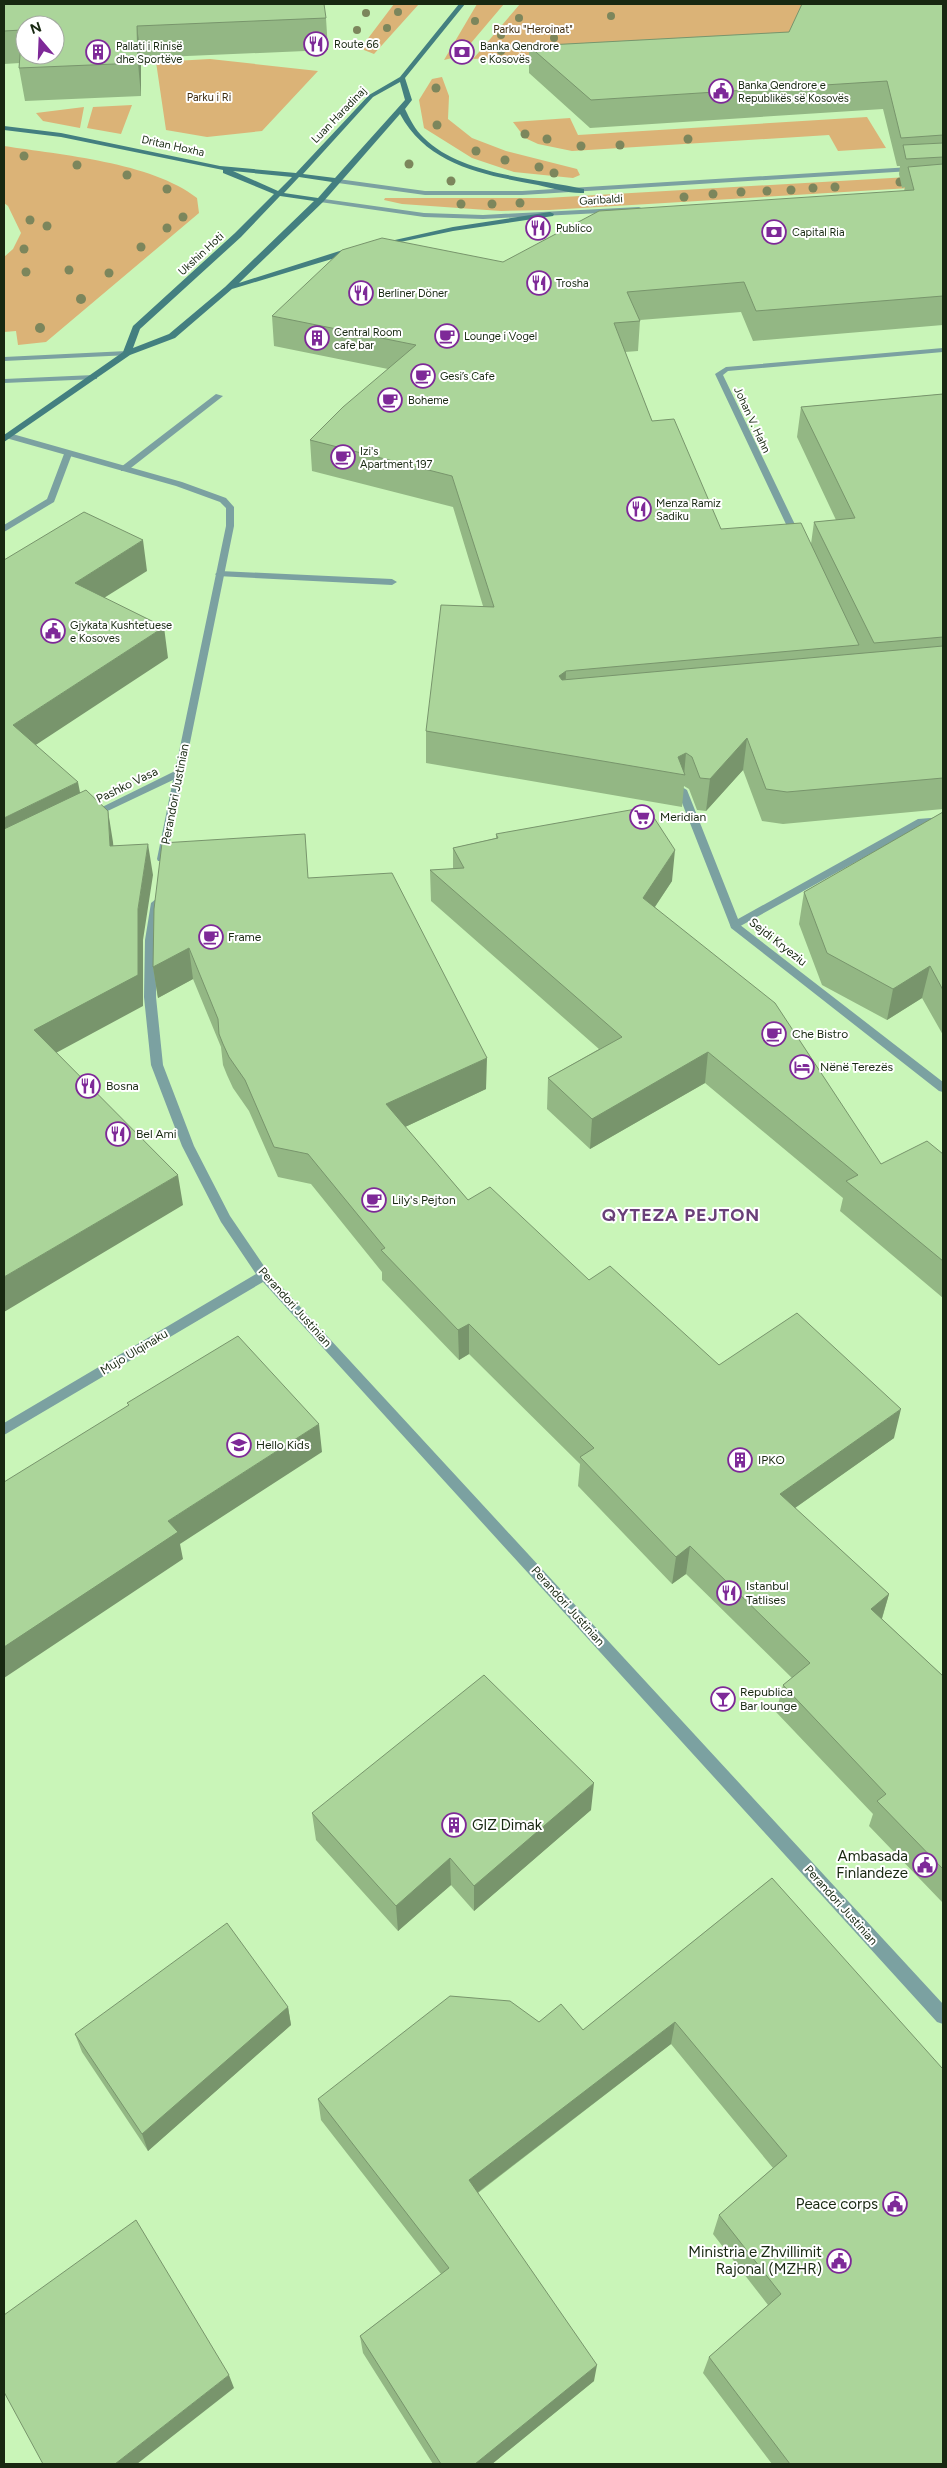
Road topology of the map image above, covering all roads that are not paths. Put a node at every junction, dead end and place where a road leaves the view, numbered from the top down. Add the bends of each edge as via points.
1 (462, 4) edge
2 (402, 78) junction
3 (401, 109) junction
4 (4, 128) edge
5 (943, 167) edge
6 (220, 168) junction
7 (298, 175) junction
8 (338, 181) junction
9 (581, 191) junction
10 (279, 194) junction
11 (320, 200) junction
12 (650, 208) edge
13 (550, 214) junction
14 (368, 247) edge
15 (359, 248) edge
16 (228, 288) junction
17 (943, 350) edge
18 (127, 353) junction
19 (4, 358) edge
20 (94, 377) junction
21 (4, 381) edge
22 (219, 396) dead end
23 (6, 438) edge
24 (68, 454) junction
25 (124, 469) junction
26 (4, 529) edge
27 (799, 545) edge
28 (220, 574) junction
29 (392, 582) dead end
30 (179, 773) junction
31 (682, 790) edge
32 (83, 820) edge
33 (943, 820) edge
34 (160, 874) edge
35 (157, 893) edge
36 (735, 925) junction
37 (943, 1088) edge
38 (264, 1275) junction
39 (4, 1430) edge
40 (943, 2016) edge

1 - 2 main road, Luan Haradinaj
2 - 3 main road via 409,100
2 - 7 main road, Luan Haradinaj via 371,96
3 - 8 main road
3 - 9 main road via 411,128 426,144 459,162
4 - 6 main road, Dritan Hoxha via 61,135
5 - 9 street, Garibaldi
6 - 7 main road, Dritan Hoxha
6 - 10 main road
7 - 8 main road, Dritan Hoxha
7 - 10 main road, Ukshin Hoti
8 - 9 street, Garibaldi via 425,193
8 - 11 main road
10 - 11 main road
10 - 18 main road, Ukshin Hoti via 136,328
11 - 13 street, Garibaldi via 424,215
11 - 16 main road
12 - 13 street, Garibaldi
13 - 14 main road via 453,229
15 - 16 main road
16 - 18 main road via 172,336
17 - 27 street, Johan V. Hahn via 726,369 718,374
18 - 19 street
18 - 20 main road
20 - 21 street
20 - 23 main road
22 - 25 street
23 - 24 street, Perandori Justinian
24 - 25 street, Perandori Justinian
24 - 26 street via 51,500
25 - 28 street, Perandori Justinian via 211,495 230,507 230,526
28 - 29 street
28 - 30 street, Perandori Justinian
30 - 32 street, Pashko Vasa
30 - 34 street, Perandori Justinian
31 - 36 street
33 - 36 street, Sejdi Kryeziu via 922,822
35 - 38 street, Perandori Justinian via 151,940 150,997 157,1065 188,1146 225,1219
36 - 37 street, Sejdi Kryeziu
38 - 39 street, Mujo Ulqinaku
38 - 40 street, Perandori Justinian

